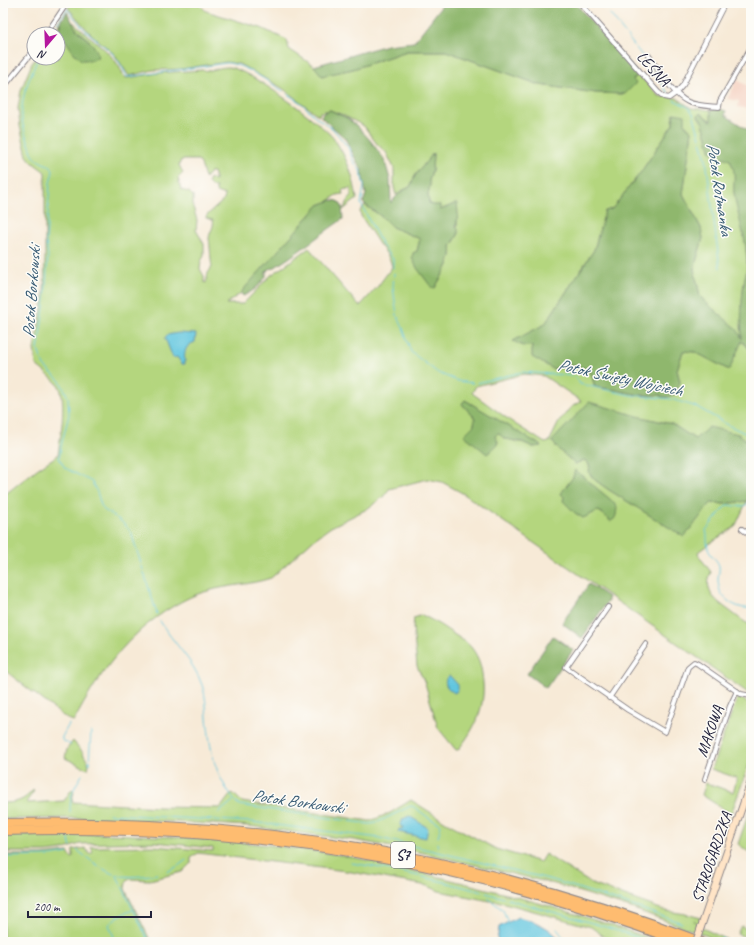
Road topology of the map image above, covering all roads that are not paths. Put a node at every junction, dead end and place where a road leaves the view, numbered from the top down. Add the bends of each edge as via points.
1 (67, 3) edge
2 (580, 3) edge
3 (725, 3) edge
4 (51, 26) edge
5 (751, 46) edge
6 (649, 56) dead end
7 (744, 59) junction
8 (26, 60) edge
9 (751, 63) edge
10 (3, 88) edge
11 (676, 93) junction
12 (742, 529) dead end
13 (751, 536) edge
14 (608, 607) dead end
15 (646, 644) dead end
16 (737, 691) junction
17 (751, 696) edge
18 (609, 698) junction
19 (705, 779) dead end
20 (751, 781) edge
21 (3, 823) edge
22 (3, 831) edge
23 (681, 942) edge
24 (696, 942) edge
25 (702, 942) edge

1 - 4 street
2 - 11 street, LEŚNA via 662,96 669,98
3 - 11 street, LEŚNA via 683,85
5 - 7 street
6 - 11 street
7 - 9 street
7 - 11 street via 719,107 693,104
8 - 10 street
12 - 13 street
14 - 18 street via 566,667
15 - 18 street
16 - 17 street
16 - 18 street via 694,662 688,667 665,732
16 - 19 street, MAKOWA
20 - 24 main road, STAROGARDZKA, bridge
21 - 25 highway, S7 via 166,825 276,834 351,845 526,884 624,914
22 - 23 highway, S7 via 98,830 203,834 363,855 524,890

